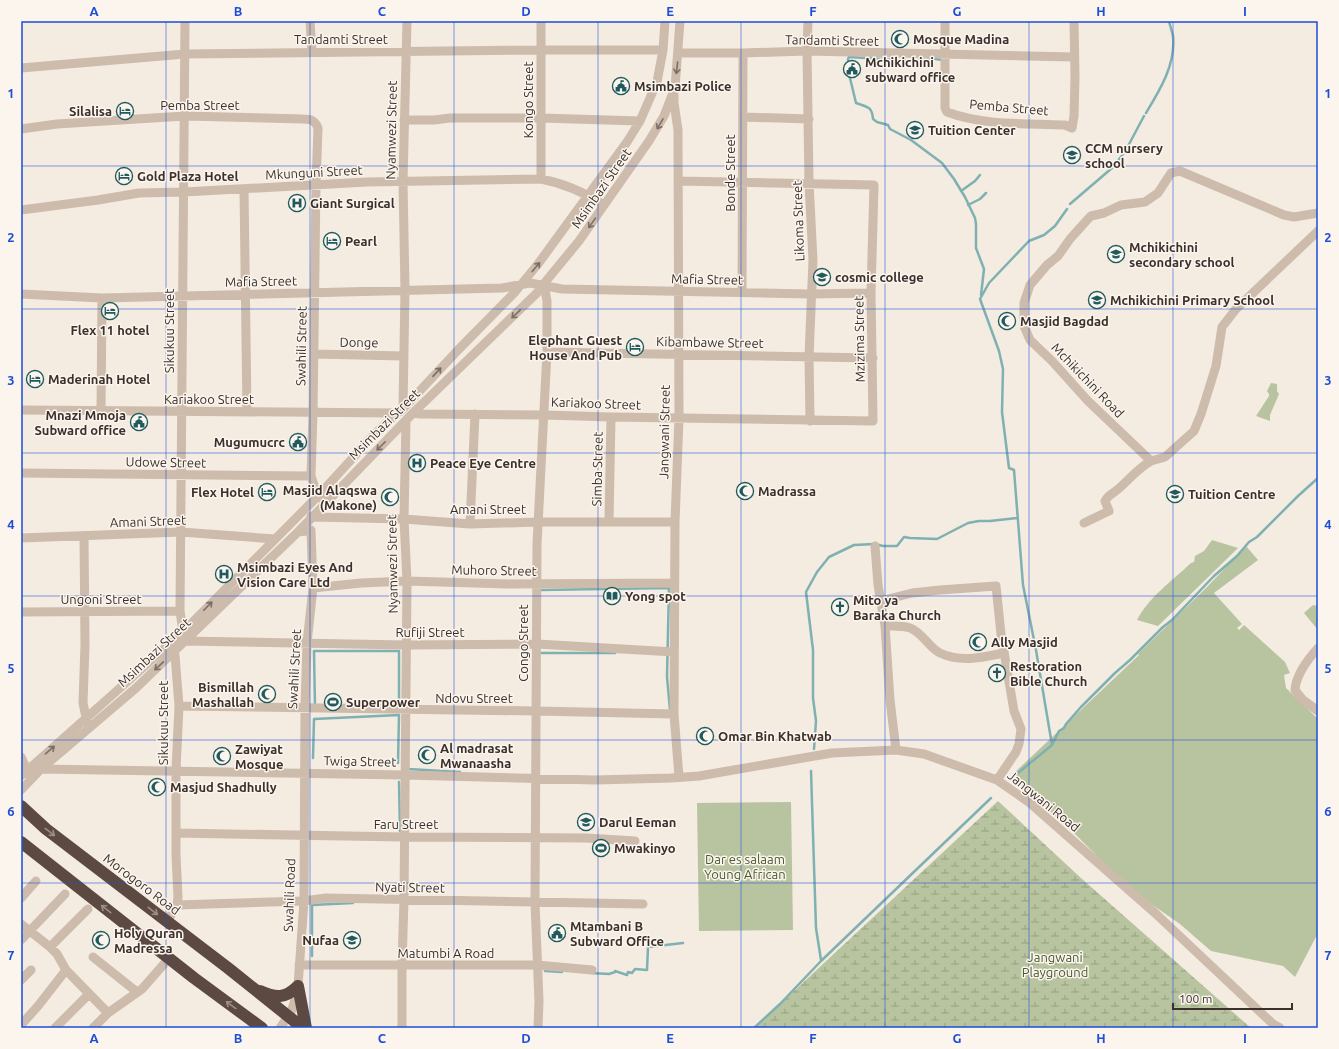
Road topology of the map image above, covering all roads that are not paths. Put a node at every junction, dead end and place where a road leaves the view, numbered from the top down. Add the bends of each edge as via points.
1 (185, 21) edge
2 (310, 21) edge
3 (407, 21) edge
4 (541, 21) edge
5 (665, 21) edge
6 (680, 21) edge
7 (808, 21) edge
8 (945, 21) edge
9 (1074, 21) edge
10 (541, 50) junction
11 (663, 50) junction
12 (807, 51) junction
13 (312, 52) junction
14 (405, 52) junction
15 (684, 53) dead end
16 (185, 54) junction
17 (743, 54) junction
18 (944, 55) junction
19 (1074, 57) junction
20 (21, 68) edge
21 (675, 88) junction
22 (185, 116) junction
23 (743, 117) junction
24 (541, 118) junction
25 (809, 119) junction
26 (404, 120) junction
27 (640, 121) junction
28 (21, 129) edge
29 (541, 179) junction
30 (403, 181) junction
31 (678, 181) junction
32 (743, 182) junction
33 (809, 183) junction
34 (316, 185) junction
35 (244, 189) junction
36 (184, 192) junction
37 (588, 196) junction
38 (604, 205) junction
39 (21, 210) edge
40 (1318, 213) edge
41 (1318, 231) edge
42 (521, 284) junction
43 (542, 287) junction
44 (405, 290) junction
45 (679, 291) junction
46 (315, 292) junction
47 (742, 292) junction
48 (871, 293) junction
49 (21, 294) edge
50 (246, 294) junction
51 (810, 294) junction
52 (183, 296) junction
53 (102, 298) junction
54 (547, 352) junction
55 (314, 354) junction
56 (679, 354) junction
57 (404, 356) junction
58 (808, 357) junction
59 (873, 358) junction
60 (21, 410) edge
61 (101, 411) junction
62 (400, 411) junction
63 (182, 412) junction
64 (247, 412) junction
65 (314, 413) junction
66 (413, 413) junction
67 (475, 414) junction
68 (545, 414) junction
69 (611, 417) junction
70 (679, 418) junction
71 (810, 420) junction
72 (406, 421) junction
73 (873, 421) joint
74 (1151, 461) junction
75 (21, 473) edge
76 (181, 475) junction
77 (312, 476) junction
78 (318, 496) junction
79 (326, 503) junction
80 (304, 510) junction
81 (313, 517) junction
82 (404, 520) junction
83 (609, 521) junction
84 (538, 522) junction
85 (675, 522) junction
86 (1084, 523) dead end
87 (470, 524) junction
88 (181, 532) junction
89 (298, 532) junction
90 (84, 536) junction
91 (21, 538) edge
92 (275, 539) junction
93 (875, 546) dead end
94 (407, 581) junction
95 (674, 583) junction
96 (537, 584) junction
97 (313, 588) junction
98 (880, 601) junction
99 (180, 611) junction
100 (21, 612) edge
101 (84, 612) junction
102 (885, 626) junction
103 (184, 636) junction
104 (307, 643) junction
105 (536, 644) junction
106 (406, 645) junction
107 (172, 648) junction
108 (1318, 648) edge
109 (674, 652) junction
110 (1004, 653) junction
111 (179, 706) junction
112 (305, 709) junction
113 (406, 710) junction
114 (536, 711) junction
115 (1318, 712) edge
116 (674, 714) junction
117 (86, 718) junction
118 (88, 728) junction
119 (896, 750) junction
120 (21, 757) edge
121 (41, 769) junction
122 (176, 770) junction
123 (24, 773) edge
124 (304, 773) junction
125 (404, 775) junction
126 (678, 777) junction
127 (33, 778) junction
128 (536, 778) junction
129 (997, 780) junction
130 (21, 790) edge
131 (21, 806) edge
132 (176, 833) junction
133 (304, 835) junction
134 (403, 837) junction
135 (536, 838) junction
136 (635, 841) dead end
137 (21, 842) edge
138 (36, 881) dead end
139 (65, 894) dead end
140 (21, 898) edge
141 (404, 899) junction
142 (304, 901) junction
143 (535, 903) junction
144 (643, 904) dead end
145 (177, 905) junction
146 (88, 909) dead end
147 (167, 922) junction
148 (21, 924) edge
149 (29, 930) junction
150 (21, 940) edge
151 (50, 947) junction
152 (93, 956) dead end
153 (164, 964) dead end
154 (299, 965) junction
155 (537, 965) junction
156 (402, 966) junction
157 (31, 970) dead end
158 (66, 970) junction
159 (592, 970) dead end
160 (21, 980) edge
161 (298, 986) junction
162 (255, 990) junction
163 (137, 992) junction
164 (89, 994) junction
165 (108, 1013) junction
166 (288, 1017) junction
167 (21, 1025) edge
168 (259, 1027) edge
169 (55, 1028) edge
170 (93, 1028) edge
171 (280, 1028) edge
172 (303, 1028) edge
173 (306, 1028) edge
174 (402, 1028) edge
175 (538, 1028) edge
176 (1280, 1028) edge

1 - 16 street, Sikukuu Street
2 - 13 street
3 - 14 street, Nyamwezi Street
4 - 10 street, Kongo Street
5 - 11 street, Msimbazi Street
6 -> 21 street, Msimbazi Street
7 - 12 street, Likoma Street
8 - 18 street
9 - 19 street
10 - 11 street, Tandamti Street
10 - 14 street, Tandamti Street
10 - 24 street, Kongo Street
11 - 27 street, Msimbazi Street via 657,82
12 - 17 street, Tandamti Street
12 - 18 street, Tandamti Street
12 - 25 street, Likoma Street
13 - 14 street, Tandamti Street
13 - 16 street, Tandamti Street
14 - 26 street, Nyamwezi Street
15 - 17 street, Tandamti Street
16 - 20 street, Tandamti Street
16 - 22 street, Sikukuu Street
17 - 23 street, Bonde Street
18 - 19 street, Tandamti Street
18 - 19 street, Pemba Street via 947,112 982,120 1065,125 1072,128
21 - 31 street, Jangwani Street
21 -> 38 street, Msimbazi Street via 664,116 649,141
22 - 28 street, Pemba Street via 57,124
22 - 34 street, Pemba Street via 313,120 318,128
22 - 36 street, Sikukuu Street
23 - 25 street
23 - 32 street, Bonde Street
24 - 26 street
24 - 27 street
24 - 29 street, Kongo Street
25 - 33 street, Likoma Street
26 - 30 street, Nyamwezi Street
27 - 37 street, Msimbazi Street
29 - 30 street, Mkunguni Street
29 - 37 street, Mkunguni Street
30 - 34 street, Mkunguni Street
30 - 44 street, Nyamwezi Street
31 - 32 street
31 - 45 street, Jangwani Street
32 - 33 street
32 - 47 street, Bonde Street
33 - 48 street, Mzizima Street via 874,185
33 - 51 street, Likoma Street via 813,260
34 - 35 street, Mkunguni Street
34 - 46 street, Swahili Street
35 - 36 street, Mkunguni Street
35 - 50 street
36 - 39 street, Mkunguni Street via 139,193
36 - 52 street, Sikukuu Street
37 - 38 street, Mkunguni Street
42 -> 37 street, Msimbazi Street
38 -> 43 street, Msimbazi Street
40 - 74 street, Mchikichini Road via 1289,216 1176,171 1171,173 1158,193 1145,202 1121,205 1091,216 1030,285 1024,303 1024,326 1030,340 1088,401
41 - 74 street via 1236,309 1222,328 1216,366 1194,431 1165,457
42 - 43 street, Mafia Street via 530,283
42 - 44 street, Mafia Street via 502,288
62 -> 42 street, Msimbazi Street
43 - 45 street, Mafia Street
43 - 54 street, Congo Street via 547,301
43 -> 66 street, Msimbazi Street
44 - 46 street, Mafia Street
44 - 57 street, Nyamwezi Street
45 - 47 street, Mafia Street
45 - 56 street, Jangwani Street
46 - 50 street, Mafia Street
46 - 55 street, Swahili Street
47 - 51 street, Mafia Street
48 - 51 street, Mafia Street
48 - 59 street, Mzizima Street
49 - 53 street, Mafia Street
50 - 52 street, Mafia Street
50 - 64 street
51 - 58 street, Likoma Street
52 - 53 street, Mafia Street
52 - 63 street, Sikukuu Street
53 - 61 street
54 - 56 street, Kibambawe Street
54 - 68 street, Congo Street
55 - 57 street, Donge
55 - 65 street, Swahili Street
56 - 58 street, Kibambawe Street
56 - 70 street, Jangwani Street
57 - 62 street, Nyamwezi Street
58 - 59 street, Kibambawe Street
58 - 71 street, Likoma Street
59 - 73 street, Mzizima Street
60 - 61 street, Kariakoo Street
61 - 63 street, Kariakoo Street
62 - 65 street, Kariakoo Street
62 - 78 street, Msimbazi Street via 371,438
63 - 64 street, Kariakoo Street
63 - 76 street, Sikukuu Street
64 - 65 street, Kariakoo Street
65 - 77 street, Swahili Street
66 - 67 street, Kariakoo Street
66 - 72 street, Msimbazi Street
67 - 68 street, Kariakoo Street
67 - 87 street
68 - 69 street, Kariakoo Street
68 - 84 street, Congo Street
69 - 70 street, Kariakoo Street
69 - 83 street, Simba Street
70 - 71 street, Kariakoo Street
70 - 85 street, Jangwani Street
71 - 73 street, Kariakoo Street
72 -> 79 street, Msimbazi Street
72 - 82 street, Nyamwezi Street
74 - 86 street via 1106,498 1109,511
75 - 76 street, Udowe Street
76 - 77 street, Udowe Street
76 - 88 street, Sikukuu Street
77 - 78 street, Swahili Street
78 - 79 street
78 - 80 street, Msimbazi Street
79 - 81 street, Msimbazi Street
80 - 81 street
80 - 92 street, Msimbazi Street
81 - 82 street, Amani Street
81 - 89 street, Msimbazi Street
82 - 87 street, Amani Street
82 - 94 street, Nyamwezi Street
83 - 84 street, Amani Street
83 - 85 street, Amani Street
84 - 87 street, Amani Street
84 - 96 street, Congo Street
85 - 95 street, Jangwani Street
88 - 90 street, Amani Street
88 - 92 street, Amani Street
88 - 99 street, Sikukuu Street
89 - 97 street, Swahili Street via 311,530
89 - 103 street, Msimbazi Street
90 - 91 street, Amani Street
90 - 101 street
103 -> 92 street, Msimbazi Street
93 - 98 street
94 - 96 street, Muhoro Street
94 - 97 street, Muhoro Street
94 - 106 street, Nyamwezi Street
95 - 96 street, Muhoro Street
95 - 109 street, Jangwani Street
96 - 105 street, Congo Street
97 - 104 street, Swahili Street
98 - 102 street
98 - 110 street via 912,593 996,586
99 - 101 street, Ungoni Street
99 - 103 street, Sikukuu Street
100 - 101 street, Ungoni Street
101 - 117 street via 83,703
102 - 110 street via 910,628 939,653 948,656 976,658
102 - 119 street
103 - 104 street, Rufiji Street
103 - 107 street, Msimbazi Street
104 - 106 street, Rufiji Street
104 - 112 street, Swahili Street
105 - 106 street, Rufiji Street
105 - 109 street, Rufiji Street
105 - 114 street, Congo Street
106 - 113 street, Nyamwezi Street
107 - 111 street, Sikukuu Street
107 - 117 street, Msimbazi Street
107 -> 118 street, Msimbazi Street via 136,688
108 - 115 street via 1308,659 1295,690
109 - 116 street, Jangwani Street
110 - 129 street via 1014,711 1021,734 1016,752
111 - 112 street, Ndovu Street
111 - 122 street, Sikukuu Street
112 - 113 street, Ndovu Street
112 - 124 street, Swahili Street
113 - 114 street, Ndovu Street
113 - 125 street, Nyamwezi Street
114 - 116 street, Ndovu Street
114 - 128 street, Congo Street
116 - 126 street, Jangwani Street
117 - 118 street
123 -> 117 street, Msimbazi Street
118 - 121 street, Msimbazi Street
119 - 126 street, Jangwani Road via 832,754 699,776
119 - 129 street, Jangwani Road via 924,754
120 - 123 street
121 - 122 street, Twiga Street
121 - 127 street, Msimbazi Street
122 - 124 street, Twiga Street
122 - 132 street, Sikukuu Street
123 - 127 street
124 - 125 street, Twiga Street
124 - 133 street, Swahili Road
125 - 128 street, Twiga Street
125 - 134 street, Nyamwezi Street
126 - 128 street, Twiga Street via 595,780
127 - 130 street, Msimbazi Street
128 - 135 street, Congo Street
129 - 176 street, Jangwani Road via 1058,827
131 -> 147 highway, Morogoro Road via 46,829
132 - 133 street, Faru Street
132 - 145 street, Sikukuu Street
133 - 134 street, Faru Street
133 - 142 street, Swahili Road
134 - 135 street, Faru Street
134 - 141 street, Nyamwezi Street
135 - 136 street, Faru Street
135 - 143 street, Congo Street
168 -> 137 highway
138 - 140 street
139 - 149 street
141 - 142 street, Nyati Street via 326,898
141 - 143 street, Nyati Street
141 - 156 street, Nyamwezi Street
142 - 145 street, Nyati Street
142 - 154 street, Swahili Road
143 - 144 street, Nyati Street
143 - 155 street, Congo Street
145 - 147 street, Sikukuu Street
146 - 151 street
147 - 162 highway, Morogoro Road
148 - 149 street
149 - 150 street
149 - 151 street
151 - 158 street
152 - 163 street
153 - 163 street
154 - 156 street, Matumbi A Road
154 - 161 street, Swahili Road
155 - 156 street, Matumbi A Road
155 - 159 street, Matumbi A Road
155 - 175 street, Congo Street
156 - 174 street, Nyamwezi Street
157 - 160 street
158 - 164 street
158 - 167 street
161 - 162 highway via 285,996
161 - 166 street, Swahili Road
161 - 173 highway
162 - 166 highway, Morogoro Road
163 - 165 street
164 - 165 street
164 - 169 street
165 - 170 street
166 - 171 street, Swahili Road
166 - 172 highway, Morogoro Road

